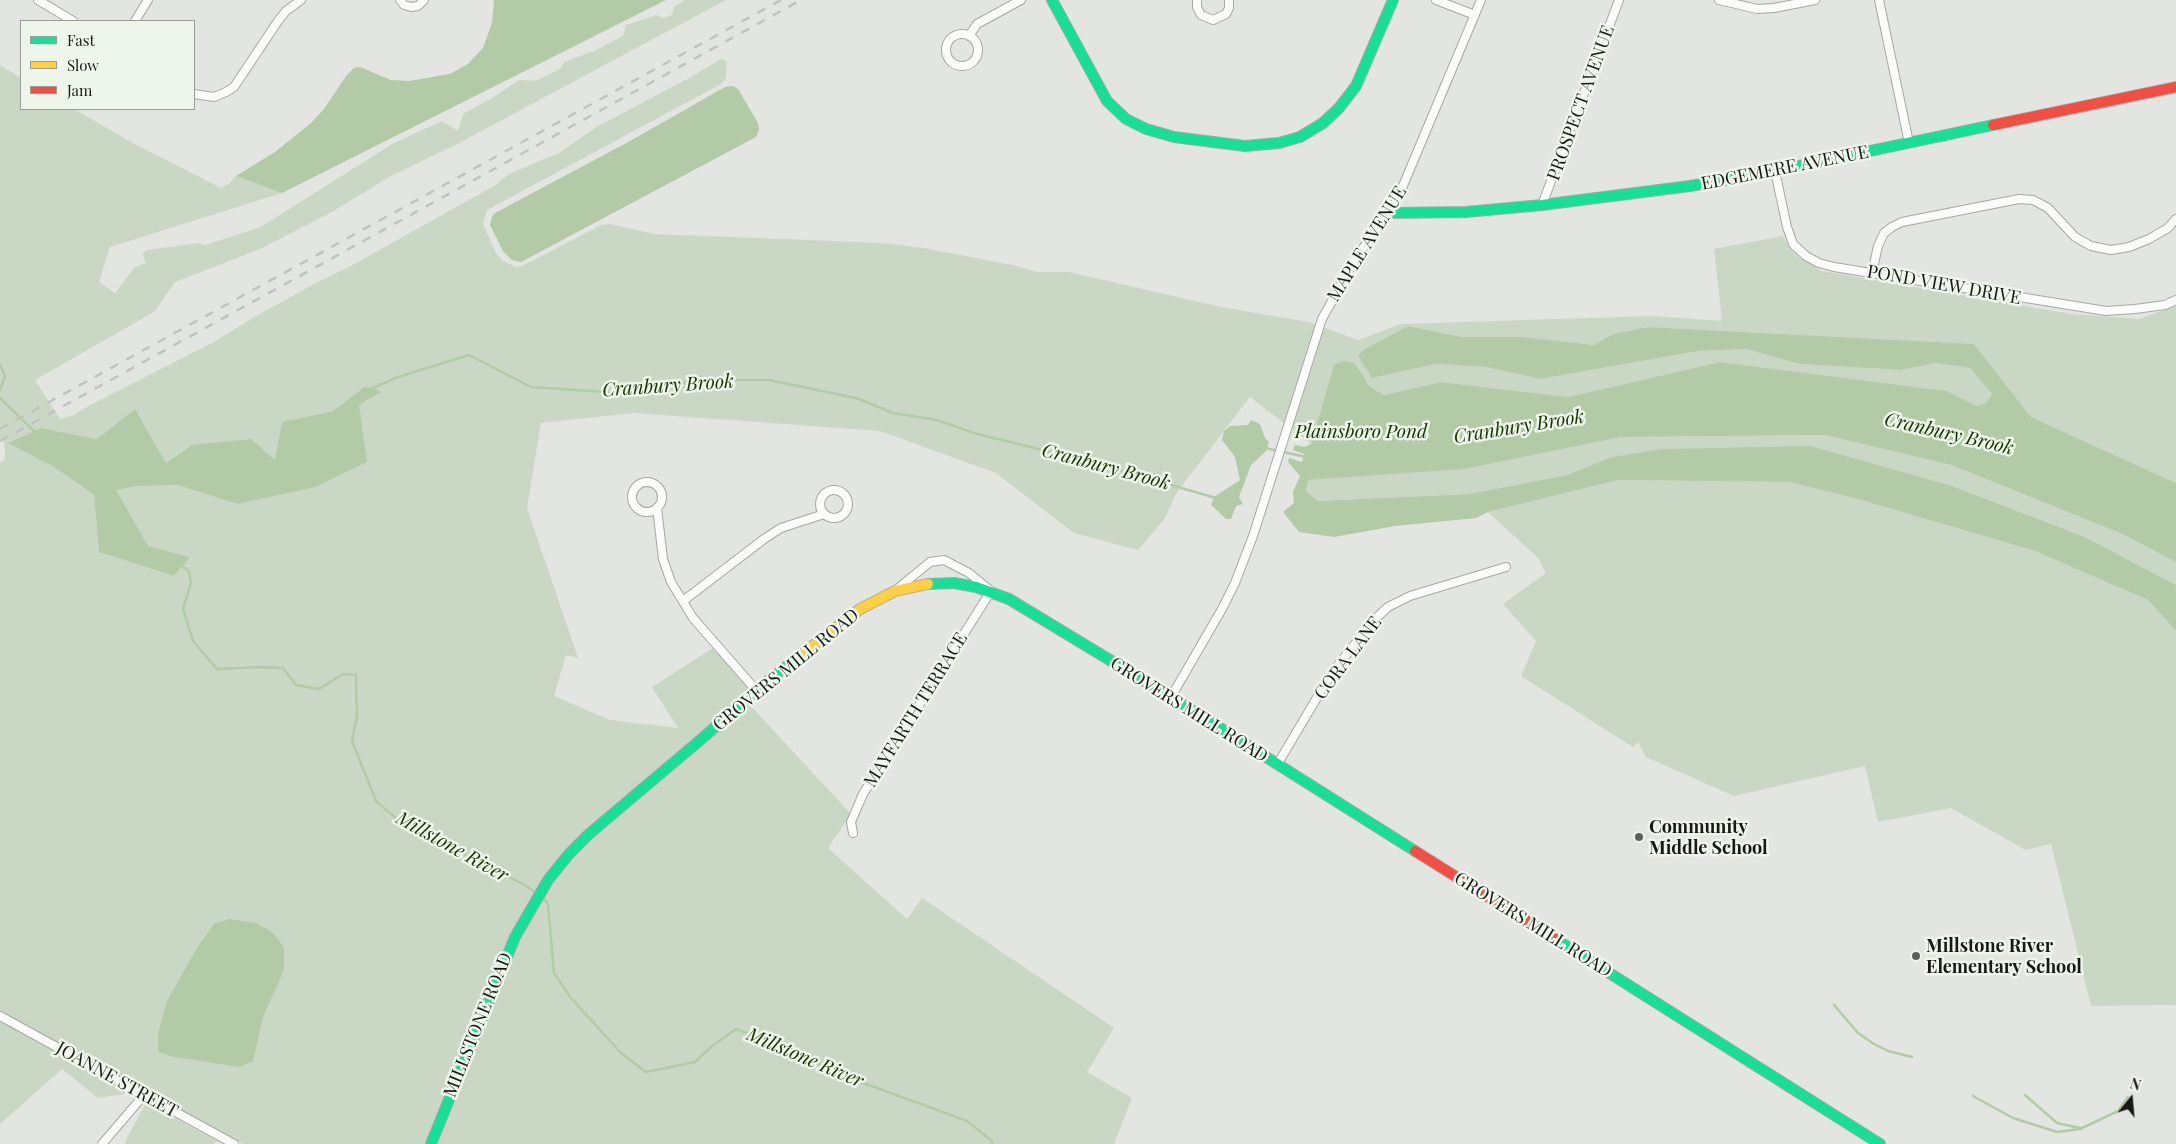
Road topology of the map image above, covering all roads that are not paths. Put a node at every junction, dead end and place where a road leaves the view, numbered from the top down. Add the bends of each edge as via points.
1 (38, 0) edge
2 (148, 0) edge
3 (301, 0) edge
4 (400, 0) edge
5 (424, 0) edge
6 (1021, 0) edge
7 (1052, 0) edge
8 (1197, 0) edge
9 (1229, 0) edge
10 (1393, 0) edge
11 (1436, 0) edge
12 (1481, 0) edge
13 (1619, 0) edge
14 (1719, 0) edge
15 (1815, 0) edge
16 (1879, 0) edge
17 (1804, 1) edge
18 (1475, 15) junction
19 (71, 20) edge
20 (136, 20) edge
21 (969, 36) junction
22 (2176, 87) edge
23 (195, 94) edge
24 (1909, 143) junction
25 (1775, 171) junction
26 (1542, 205) junction
27 (1389, 213) junction
28 (2176, 220) edge
29 (1872, 273) junction
30 (2176, 300) edge
31 (657, 508) junction
32 (824, 514) dead end
33 (1506, 567) dead end
34 (895, 591) junction
35 (991, 591) junction
36 (683, 601) junction
37 (756, 690) junction
38 (1171, 697) junction
39 (1277, 765) junction
40 (854, 833) dead end
41 (531, 908) joint
42 (0, 1016) edge
43 (144, 1095) junction
44 (102, 1144) edge
45 (234, 1144) edge
46 (430, 1144) edge
47 (1880, 1144) edge

1 - 19 street
2 - 20 street
3 - 23 street via 278,21 234,87 214,96
4 - 5 street via 411,8
6 - 21 street via 977,24
7 - 10 street via 1107,101 1126,119 1174,137 1245,146 1279,143 1300,137 1339,108 1356,86
8 - 9 street via 1201,15 1214,20 1226,14
11 - 18 street
12 - 18 street, MAPLE AVENUE
13 - 26 street, PROSPECT AVENUE
14 - 17 street via 1757,9
15 - 17 street
16 - 24 street
18 - 27 street, MAPLE AVENUE via 1413,165
21 - 21 street via 957,35 948,42 948,57 954,65 967,66 975,60 978,45
22 - 24 street, EDGEMERE AVENUE
24 - 25 street, EDGEMERE AVENUE
25 - 26 street, EDGEMERE AVENUE via 1690,186
25 - 29 street, POND VIEW DRIVE via 1793,244 1819,263
26 - 27 street, EDGEMERE AVENUE via 1448,213
27 - 38 street, MAPLE AVENUE via 1354,261 1325,311 1253,536 1235,582
28 - 29 street via 2149,239 2111,250 2091,246 2075,237 2048,208 2033,200 2019,199 1902,222 1892,227 1884,233 1878,246
29 - 30 street, POND VIEW DRIVE via 2106,311
31 - 31 street via 662,500 661,490 654,483 639,484 633,491 634,505 647,512
31 - 36 street via 663,559 671,582
32 - 36 street via 780,528
33 - 39 street, CORA LANE via 1410,596 1388,607 1332,674
34 - 35 street, GROVERS MILL ROAD via 933,583 954,583
34 - 35 street via 930,562 944,560 969,573
34 - 37 street, GROVERS MILL ROAD via 860,609
35 - 38 street, GROVERS MILL ROAD
35 - 40 street, MAYFARTH TERRACE via 863,794 851,822
36 - 37 street via 693,618
37 - 41 street, GROVERS MILL ROAD via 589,834 548,880
38 - 39 street, GROVERS MILL ROAD
39 - 47 street, GROVERS MILL ROAD
41 - 46 street, MILLSTONE ROAD via 499,973
42 - 43 street, JOANNE STREET
43 - 44 street
43 - 45 street, JOANNE STREET

